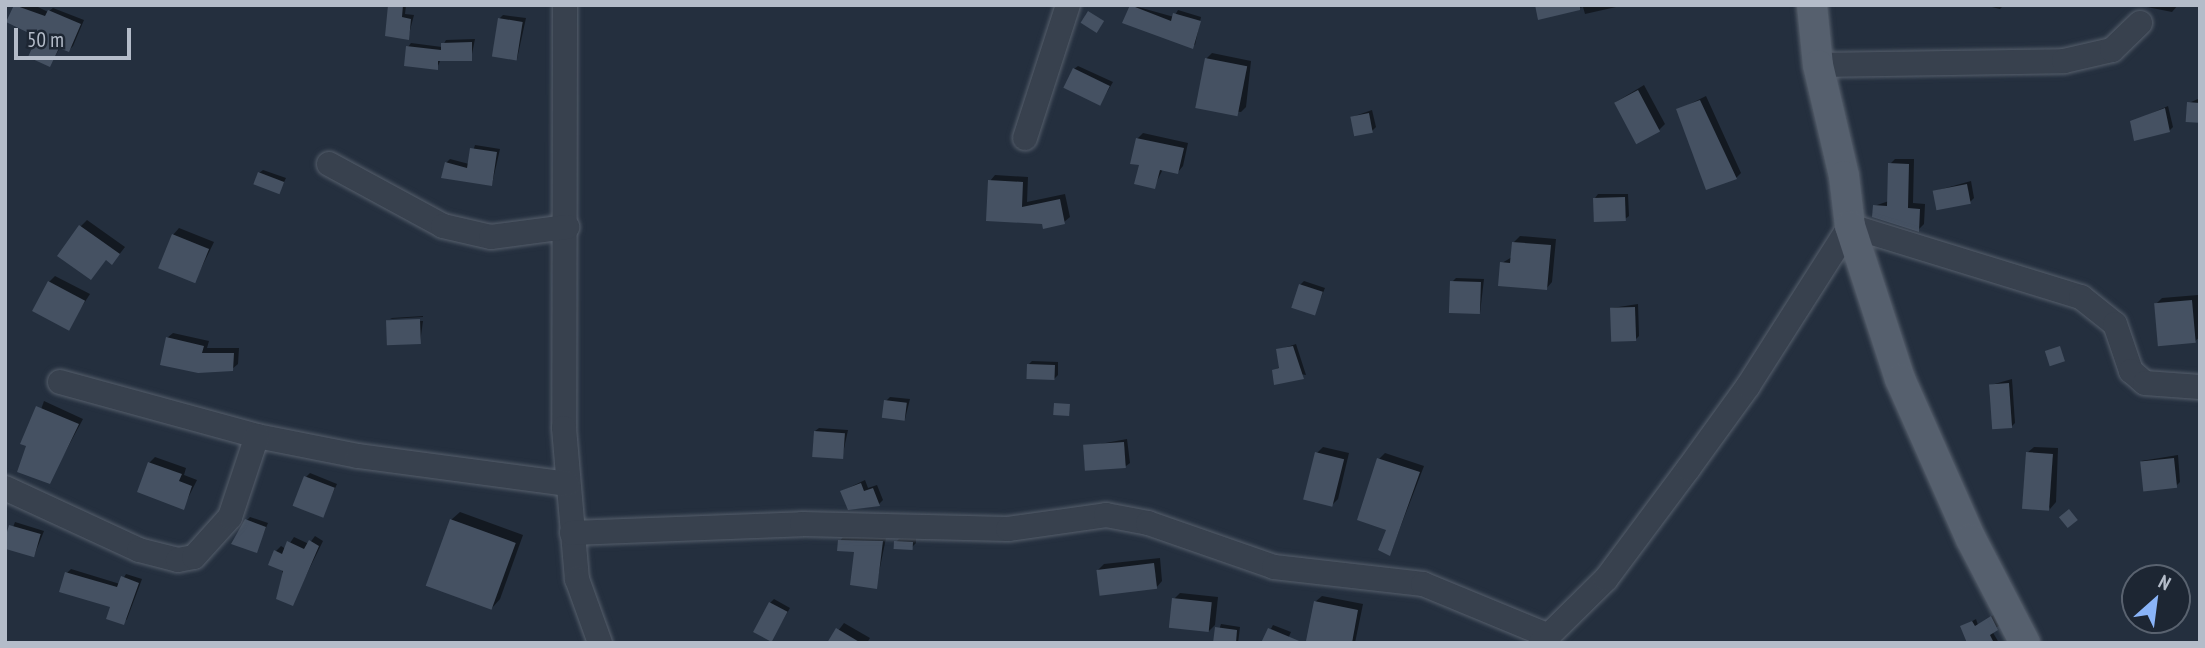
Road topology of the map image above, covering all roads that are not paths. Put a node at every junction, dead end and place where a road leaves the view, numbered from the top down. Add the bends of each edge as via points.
1 (565, 5) edge
2 (1068, 5) edge
3 (1812, 5) edge
4 (2140, 23) dead end
5 (1818, 65) junction
6 (1025, 138) dead end
7 (329, 163) dead end
8 (1850, 226) junction
9 (567, 227) junction
10 (60, 382) dead end
11 (2200, 387) edge
12 (257, 436) junction
13 (567, 484) junction
14 (5, 488) edge
15 (572, 533) junction
16 (1544, 639) edge
17 (600, 643) edge
18 (2025, 643) edge

1 - 9 street
2 - 6 street
3 - 5 main road
4 - 5 street via 2112,50 2064,61
5 - 8 main road via 1844,176
7 - 9 street via 443,226 491,237
8 - 11 street via 2081,297 2115,324 2131,371 2146,383
8 - 16 street via 1748,386 1688,469 1606,579
8 - 18 main road via 1900,379 1970,538
9 - 13 street via 563,335
10 - 12 street
12 - 13 street via 358,456
12 - 14 street via 230,517 194,557 178,560 139,550
13 - 15 street
15 - 16 street via 802,524 1008,529 1106,515 1148,523 1274,567 1423,584
15 - 17 street via 577,579

